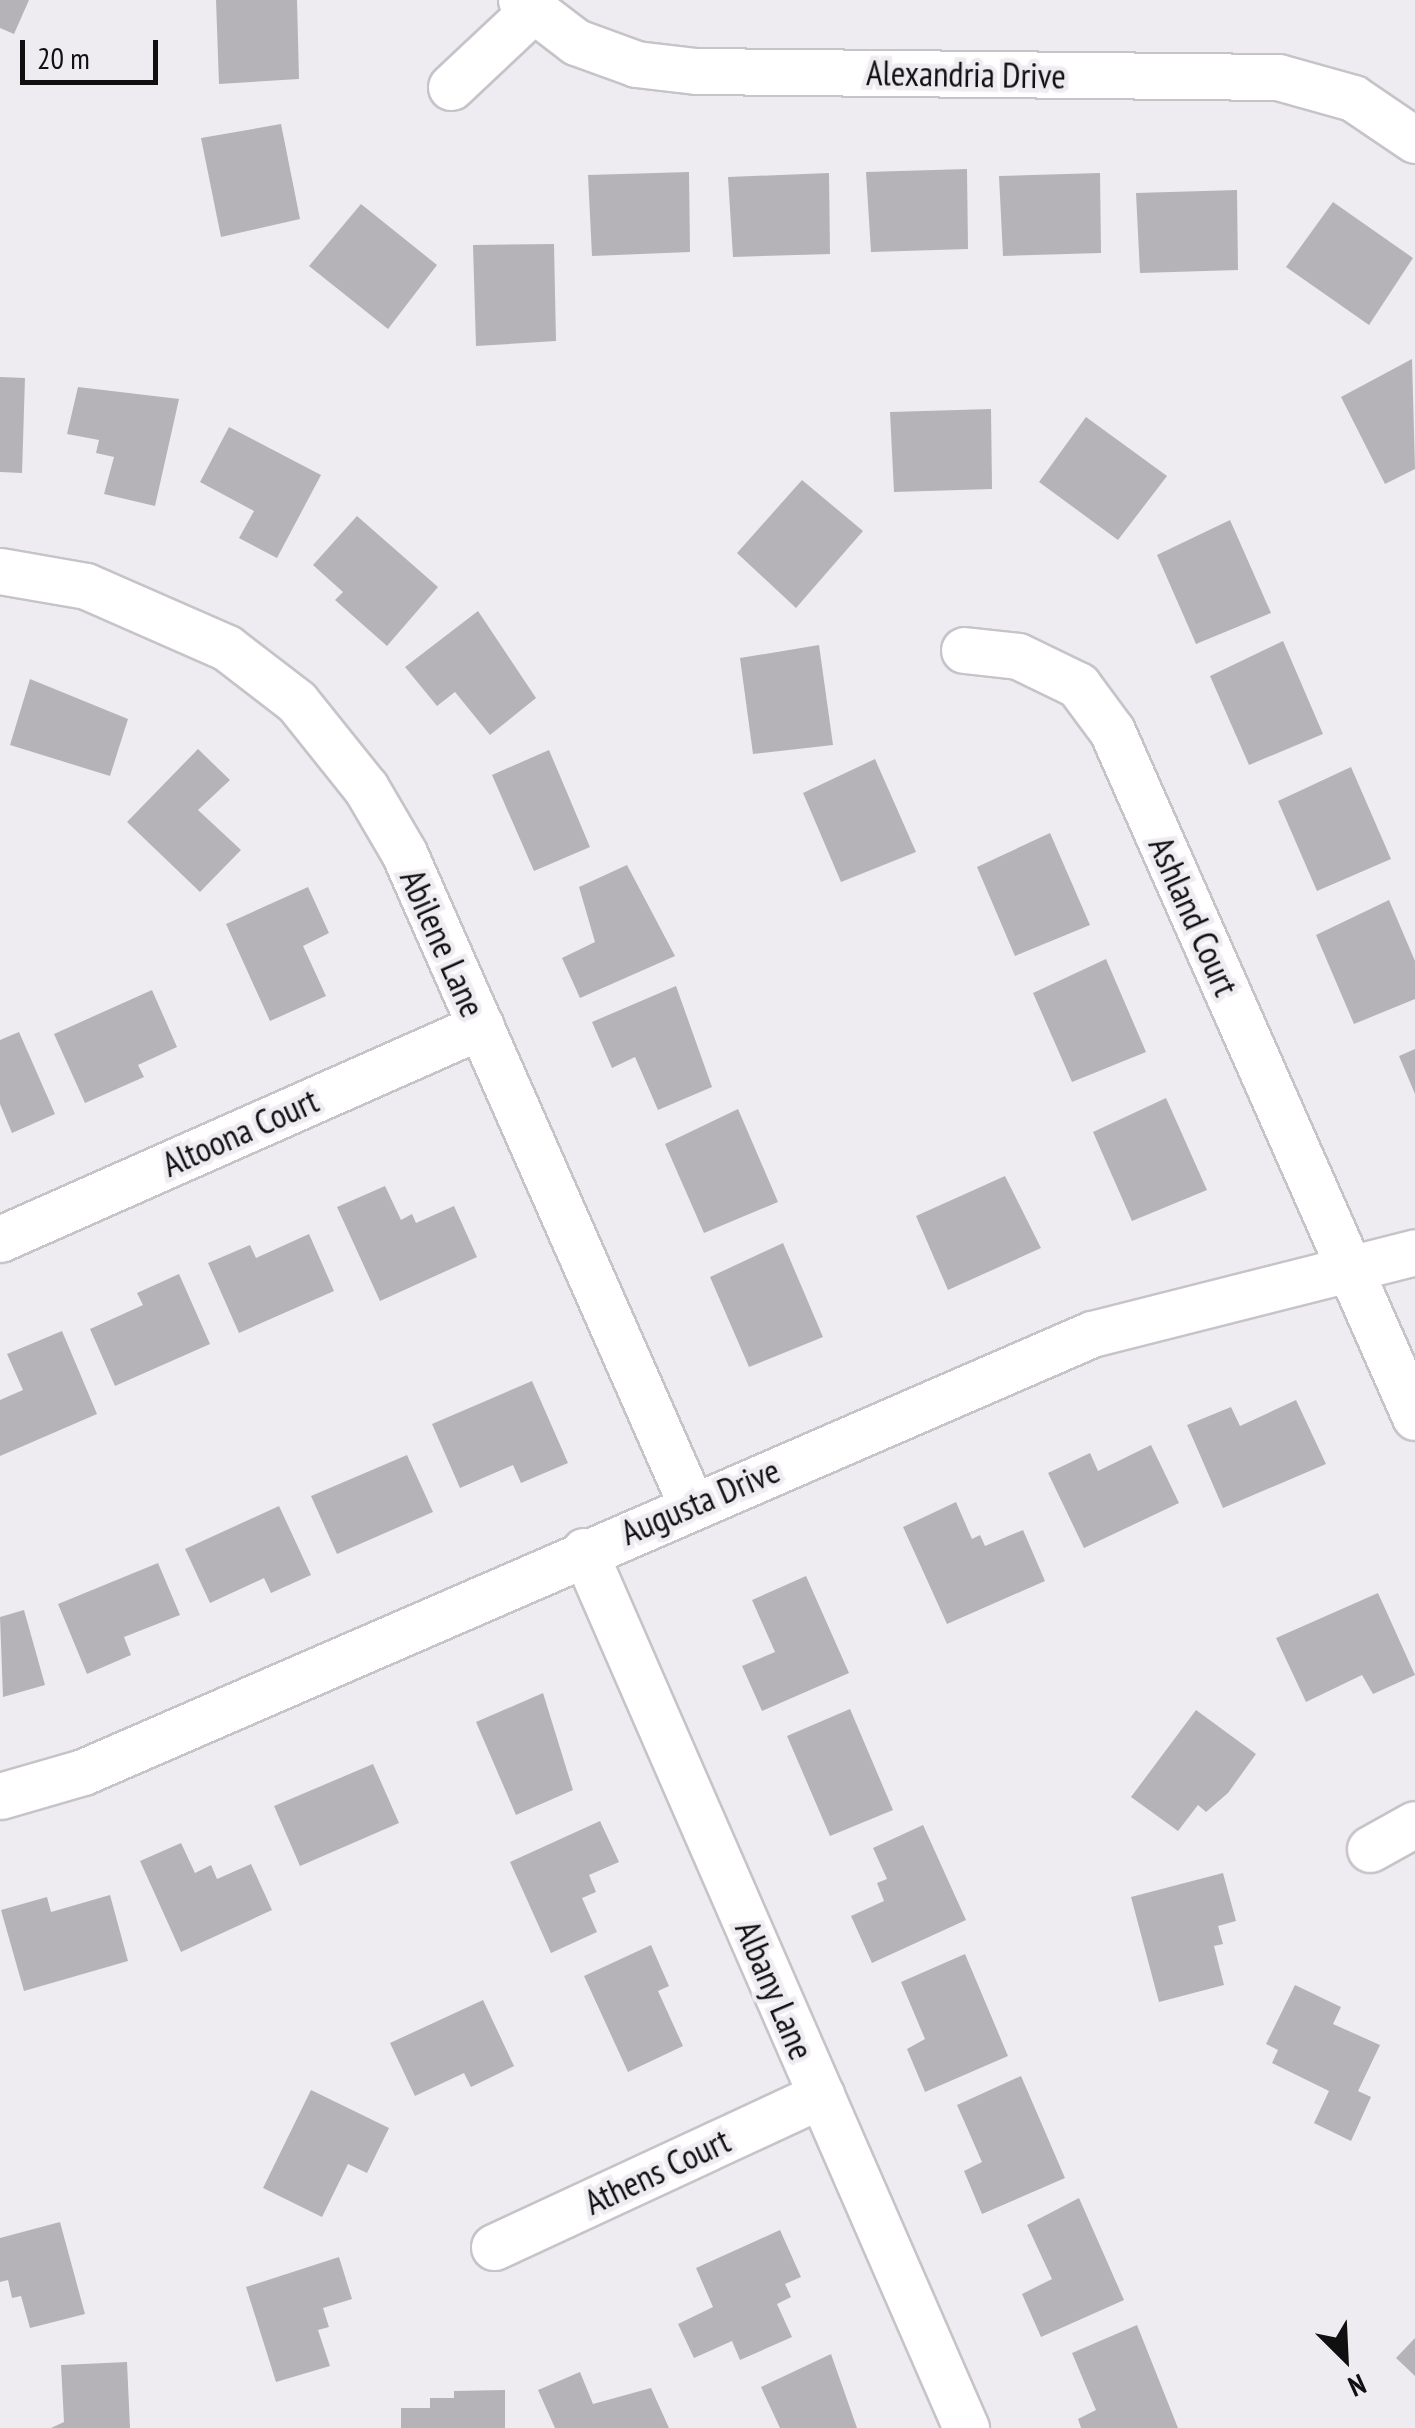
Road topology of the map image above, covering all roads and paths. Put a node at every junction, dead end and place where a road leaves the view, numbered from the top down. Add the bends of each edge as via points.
1 (526, 6) edge
2 (451, 87) dead end
3 (1415, 140) edge
4 (0, 571) edge
5 (964, 650) dead end
6 (480, 1026) junction
7 (0, 1239) edge
8 (1415, 1252) edge
9 (1348, 1264) junction
10 (1415, 1417) edge
11 (691, 1504) junction
12 (584, 1551) junction
13 (0, 1796) edge
14 (1415, 1824) edge
15 (1370, 1849) dead end
16 (821, 2096) junction
17 (494, 2247) dead end
18 (966, 2428) edge

1 - 2 street
1 - 3 street, Alexandria Drive via 576,42 696,71 1278,78 1353,98
4 - 6 street, Abilene Lane via 86,586 152,609 227,648 297,702 366,788 404,853
5 - 9 street, Ashland Court via 1018,656 1078,685 1112,731
6 - 7 street, Altoona Court
6 - 11 street, Abilene Lane
8 - 9 street, Augusta Drive
9 - 10 street, Ashland Court
9 - 11 street, Augusta Drive via 1092,1334
11 - 12 street, Augusta Drive
12 - 13 street, Augusta Drive via 83,1772
12 - 16 street, Albany Lane
14 - 15 street
16 - 17 street, Athens Court
16 - 18 street, Albany Lane

